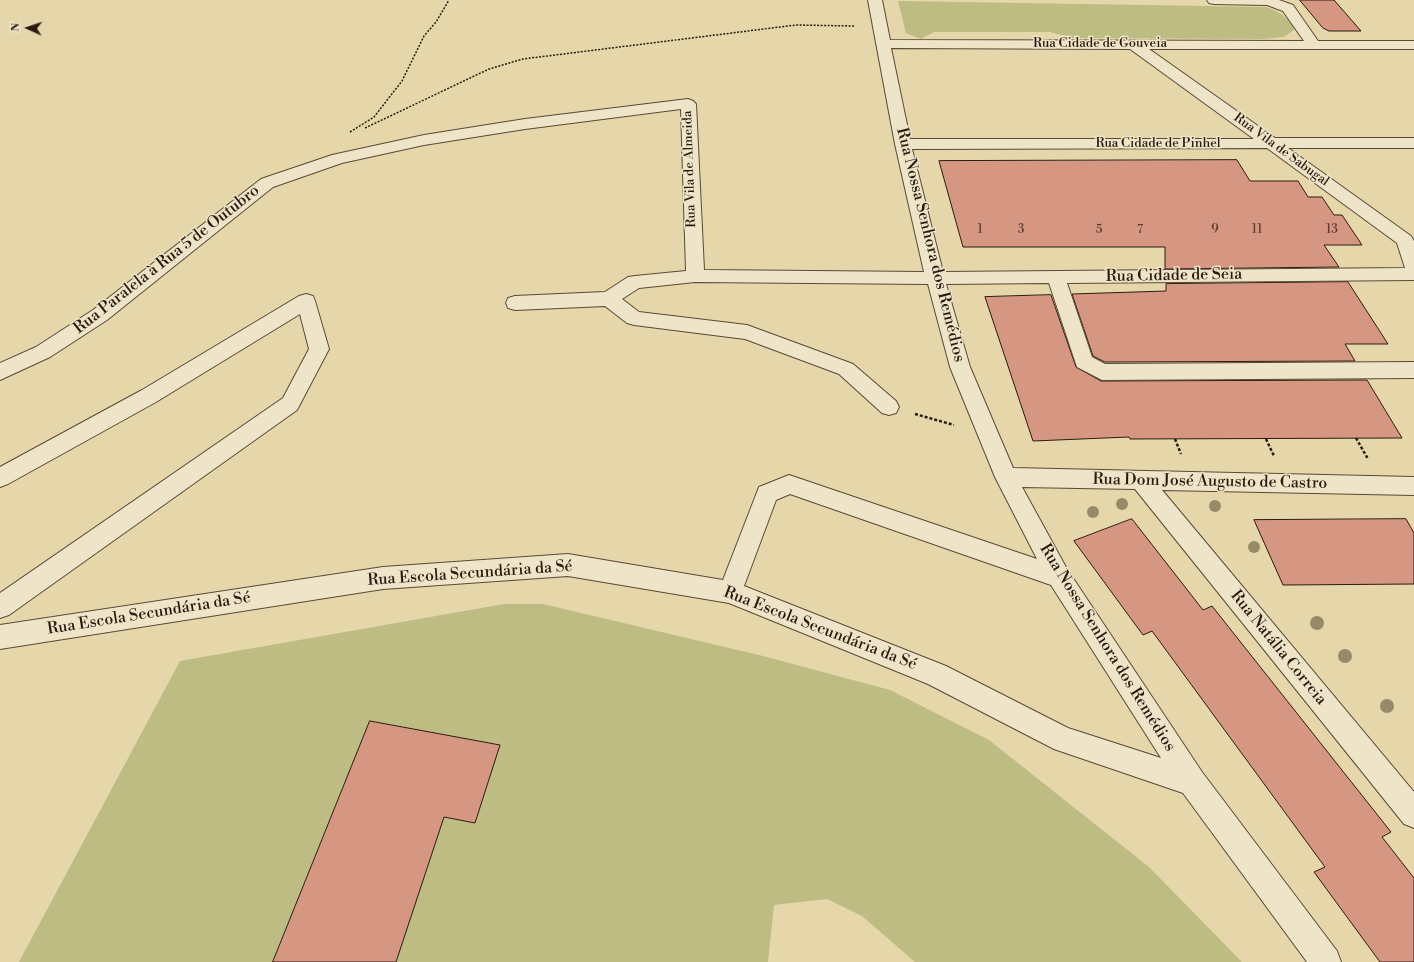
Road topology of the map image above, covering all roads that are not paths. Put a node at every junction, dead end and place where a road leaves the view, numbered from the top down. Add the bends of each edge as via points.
1 (875, 0) edge
2 (1214, 0) edge
3 (885, 44) junction
4 (1133, 44) junction
5 (1315, 46) junction
6 (1414, 46) edge
7 (1414, 143) edge
8 (903, 144) junction
9 (1273, 144) junction
10 (338, 159) joint
11 (1414, 267) edge
12 (1414, 274) edge
13 (695, 276) junction
14 (1056, 277) junction
15 (935, 278) junction
16 (609, 299) junction
17 (515, 303) dead end
18 (1414, 370) edge
19 (0, 372) edge
20 (889, 407) road end
21 (1006, 477) junction
22 (0, 478) edge
23 (1142, 481) junction
24 (1414, 486) edge
25 (1059, 577) junction
26 (730, 592) junction
27 (0, 607) edge
28 (0, 637) edge
29 (1192, 782) junction
30 (1414, 814) edge
31 (1326, 962) edge

1 - 3 street, Rua Nossa Senhora dos Remédios
2 - 5 street via 1269,1 1288,8
3 - 4 street, Rua Cidade de Gouveia
3 - 8 street, Rua Nossa Senhora dos Remédios
4 - 5 street, Rua Cidade de Gouveia
4 - 9 street, Rua Vila de Sabugal
5 - 6 street, Rua Cidade de Gouveia
7 - 9 street, Rua Cidade de Pinhel
8 - 9 street, Rua Cidade de Pinhel
8 - 15 street, Rua Nossa Senhora dos Remédios
9 - 11 street, Rua Vila de Sabugal via 1405,240
10 - 13 street, Rua Vila de Almeida via 424,140 688,104
10 - 19 street, Rua Paralela à Rua 5 de Outubro via 267,183 100,315 43,352
12 - 14 street, Rua Cidade de Seia
13 - 15 street
13 - 16 street via 635,282
14 - 15 street, Rua Cidade de Seia
14 - 18 street via 1084,362 1102,372
15 - 21 street, Rua Nossa Senhora dos Remédios via 960,367
16 - 17 street
16 - 20 street via 634,318 747,332 846,369
21 - 23 street, Rua Dom José Augusto de Castro
21 - 25 street, Rua Nossa Senhora dos Remédios
22 - 27 street via 149,396 306,301 319,348 290,404
23 - 24 street, Rua Dom José Augusto de Castro
23 - 30 street, Rua Natália Correia
25 - 26 street via 789,484 767,494
25 - 29 street, Rua Nossa Senhora dos Remédios
26 - 28 street, Rua Escola Secundária da Sé via 568,565 383,578
26 - 29 street, Rua Escola Secundária da Sé via 937,675 1063,740
29 - 31 street, Rua Nossa Senhora dos Remédios

